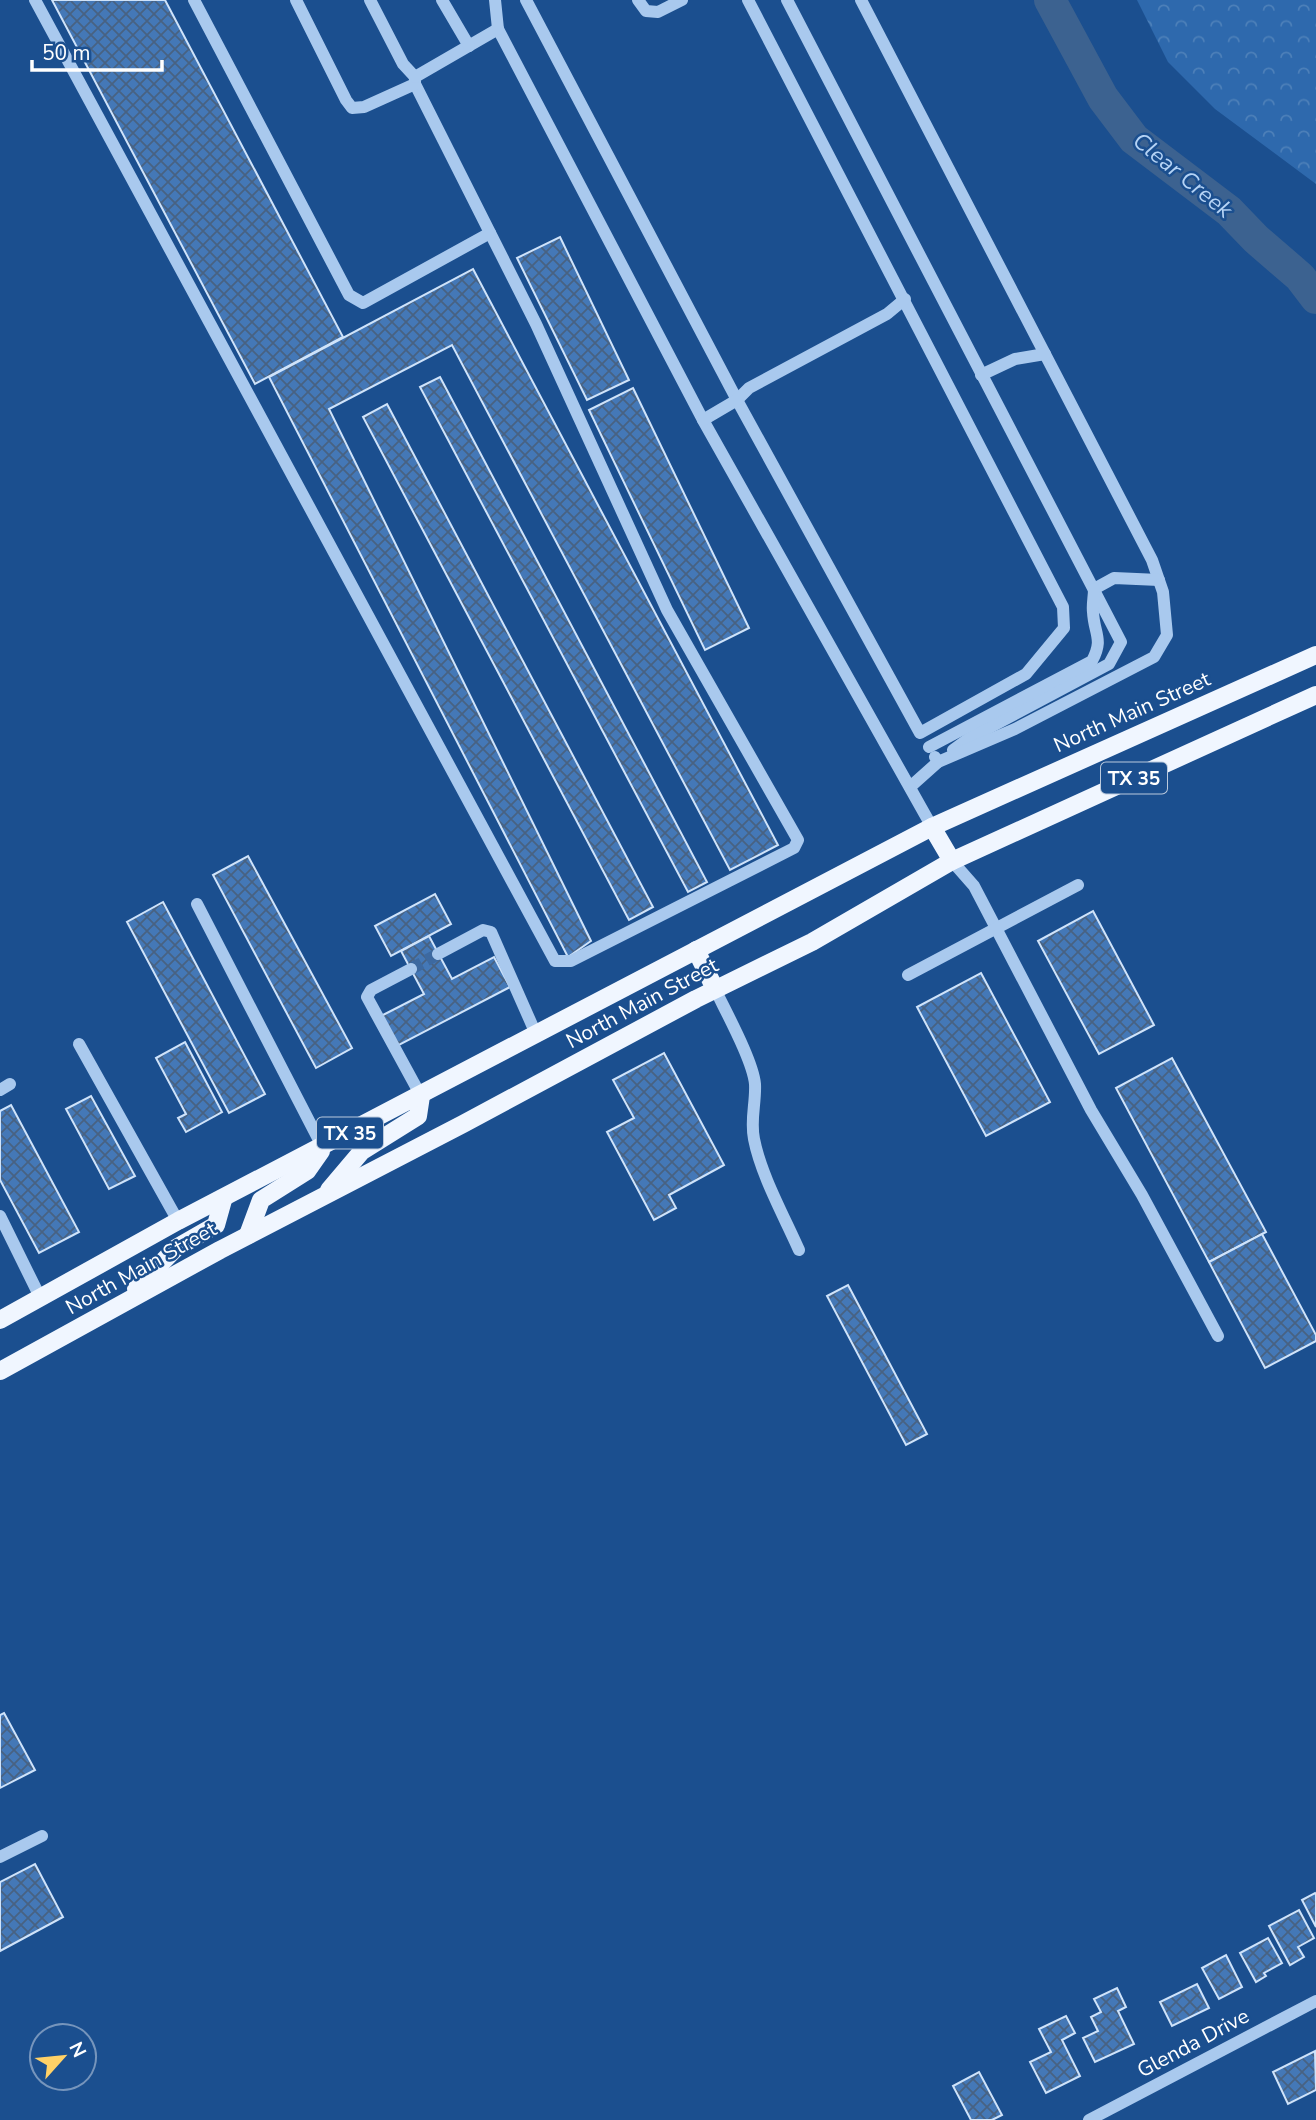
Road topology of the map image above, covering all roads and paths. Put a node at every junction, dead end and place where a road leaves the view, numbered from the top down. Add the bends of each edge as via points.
1 (35, 0) edge
2 (194, 0) edge
3 (296, 0) edge
4 (370, 0) edge
5 (442, 0) edge
6 (495, 0) edge
7 (526, 0) edge
8 (638, 0) edge
9 (682, 0) edge
10 (748, 0) edge
11 (788, 0) edge
12 (861, 0) edge
13 (498, 29) junction
14 (469, 46) junction
15 (415, 81) junction
16 (491, 233) junction
17 (905, 299) junction
18 (1045, 354) junction
19 (981, 374) junction
20 (737, 400) junction
21 (703, 421) junction
22 (1159, 580) junction
23 (1094, 589) junction
24 (1315, 656) edge
25 (1316, 695) edge
26 (920, 733) junction
27 (929, 747) junction
28 (938, 762) junction
29 (910, 787) junction
30 (932, 827) junction
31 (953, 861) junction
32 (1077, 885) dead end
33 (197, 904) dead end
34 (995, 929) junction
35 (696, 950) junction
36 (438, 954) tunnel mouth
37 (411, 969) tunnel mouth
38 (908, 975) dead end
39 (715, 989) junction
40 (536, 1034) junction
41 (79, 1044) dead end
42 (421, 1096) junction
43 (323, 1148) junction
44 (324, 1196) junction
45 (223, 1200) junction
46 (0, 1216) edge
47 (178, 1221) junction
48 (248, 1235) junction
49 (799, 1250) dead end
50 (40, 1297) junction
51 (124, 1302) junction
52 (0, 1320) edge
53 (1218, 1336) dead end
54 (0, 1371) edge
55 (42, 1836) dead end
56 (0, 1857) edge
57 (1316, 2001) edge
58 (1089, 2120) edge

1 - 16 street via 555,961 571,961 794,848 798,840 667,610
2 - 16 street via 349,295 363,303
3 - 15 street via 352,108 364,107
4 - 15 street
5 - 14 street
6 - 13 street
7 - 20 street
8 - 9 street via 646,11 658,12
10 - 17 street
11 - 19 street
12 - 18 street
13 - 14 street
13 - 21 street
14 - 15 street
15 - 16 street
17 - 20 street via 887,314 749,388
17 - 26 street via 1063,607 1064,628 1026,674
18 - 19 street via 1015,359
18 - 22 street
19 - 23 street
20 - 21 street
20 - 26 street
21 - 29 street
22 - 23 street via 1114,578
22 - 28 street via 1167,635 1154,657 1015,729
23 - 27 street via 1099,648 1092,661
23 - 28 street via 1121,642 1110,664 968,739
24 - 30 main road, North Main Street / TX 35
25 - 31 main road, North Main Street / TX 35
26 - 27 street
27 - 28 street
28 - 29 street
29 - 30 street
30 - 31 main road
30 - 35 main road, North Main Street / TX 35
31 - 34 street via 974,886
31 - 39 main road, North Main Street / TX 35 via 812,942
32 - 34 street
33 - 43 street
34 - 38 street
34 - 53 street
35 - 39 main road
35 - 40 main road, North Main Street / TX 35
36 - 40 street via 483,930 491,932
37 - 42 street via 372,990 368,998
39 - 44 main road, North Main Street / TX 35
39 - 49 street via 755,1083 754,1140
40 - 42 main road, North Main Street / TX 35
41 - 47 street
42 - 43 main road, North Main Street / TX 35
42 - 44 main road via 418,1116 362,1151
43 - 45 main road, North Main Street / TX 35
43 - 48 main road via 307,1171 261,1200
44 - 48 main road, North Main Street / TX 35
45 - 47 main road, North Main Street / TX 35
45 - 51 main road via 216,1225 176,1248
46 - 50 street
47 - 50 main road, North Main Street / TX 35
48 - 51 main road, North Main Street / TX 35
50 - 52 main road, North Main Street / TX 35
51 - 54 main road, North Main Street / TX 35
55 - 56 street
57 - 58 street, Glenda Drive

